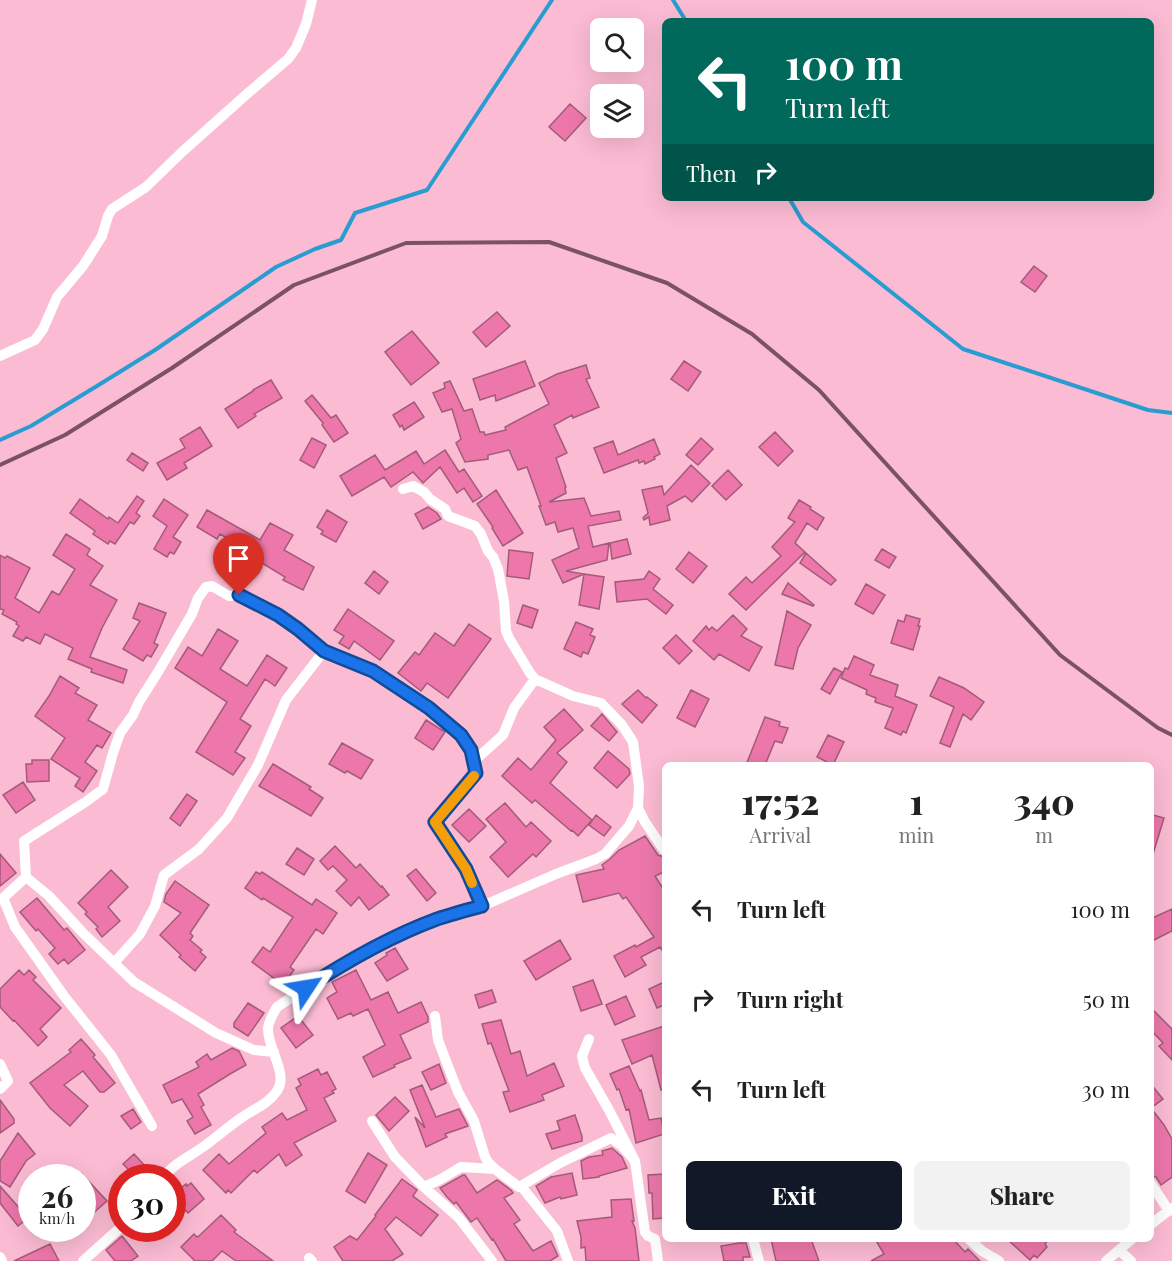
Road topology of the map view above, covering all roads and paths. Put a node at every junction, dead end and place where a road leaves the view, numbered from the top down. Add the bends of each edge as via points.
1 (312, 0) edge
2 (0, 356) edge
3 (403, 489) dead end
4 (324, 651) junction
5 (536, 679) junction
6 (474, 761) junction
7 (638, 808) junction
8 (645, 822) junction
9 (629, 826) junction
10 (662, 847) edge
11 (26, 877) junction
12 (482, 906) junction
13 (114, 963) junction
14 (435, 1016) dead end
15 (589, 1039) dead end
16 (274, 1052) junction
17 (0, 1064) edge
18 (0, 1089) edge
19 (372, 1121) dead end
20 (152, 1126) dead end
21 (635, 1161) junction
22 (177, 1164) edge
23 (495, 1169) junction
24 (424, 1186) junction
25 (521, 1186) junction
26 (1154, 1188) edge
27 (1170, 1210) edge
28 (1154, 1222) edge
29 (108, 1239) edge
30 (754, 1242) edge
31 (972, 1242) edge
32 (1128, 1242) edge
33 (1119, 1250) junction
34 (83, 1261) edge
35 (492, 1261) edge
36 (568, 1261) edge
37 (658, 1261) edge
38 (759, 1261) edge
39 (999, 1261) edge
40 (1106, 1261) edge
41 (1131, 1261) edge

1 - 2 street via 306,24 288,59 146,188 112,209 102,236 57,297 35,340
3 - 5 street via 413,486 424,492 448,516 475,526 481,534 498,569 506,631
4 - 6 street via 373,671 429,708 461,735
4 - 11 street via 278,615 239,595 229,596 212,586 206,587 120,733 103,789 24,841
4 - 13 street via 286,700 258,765 227,818 199,849 164,875 155,906 140,934
5 - 6 street via 514,708 503,735
5 - 7 street via 573,696 601,703 621,725 633,742
6 - 12 street via 476,773 435,822 466,869
7 - 8 street
7 - 9 street
8 - 9 street
8 - 10 street
9 - 12 street via 596,859
11 - 13 street
11 - 20 street via 3,897 15,927 111,1055
12 - 16 street via 437,919 380,944 290,998 271,1017 268,1029
13 - 16 street via 134,982 216,1033 254,1050
14 - 23 street via 438,1041 458,1092 474,1121 485,1156
15 - 21 street via 582,1056 585,1068
16 - 22 street via 281,1078 272,1097
17 - 18 street via 8,1080
19 - 24 street via 395,1157
21 - 25 street via 611,1138
21 - 37 street via 645,1232 655,1239
23 - 24 street via 461,1167
23 - 25 street
24 - 35 street via 459,1218
25 - 36 street via 557,1231
26 - 27 street
27 - 28 street
29 - 34 street
30 - 38 street
31 - 39 street
32 - 33 street
33 - 40 street
33 - 41 street

